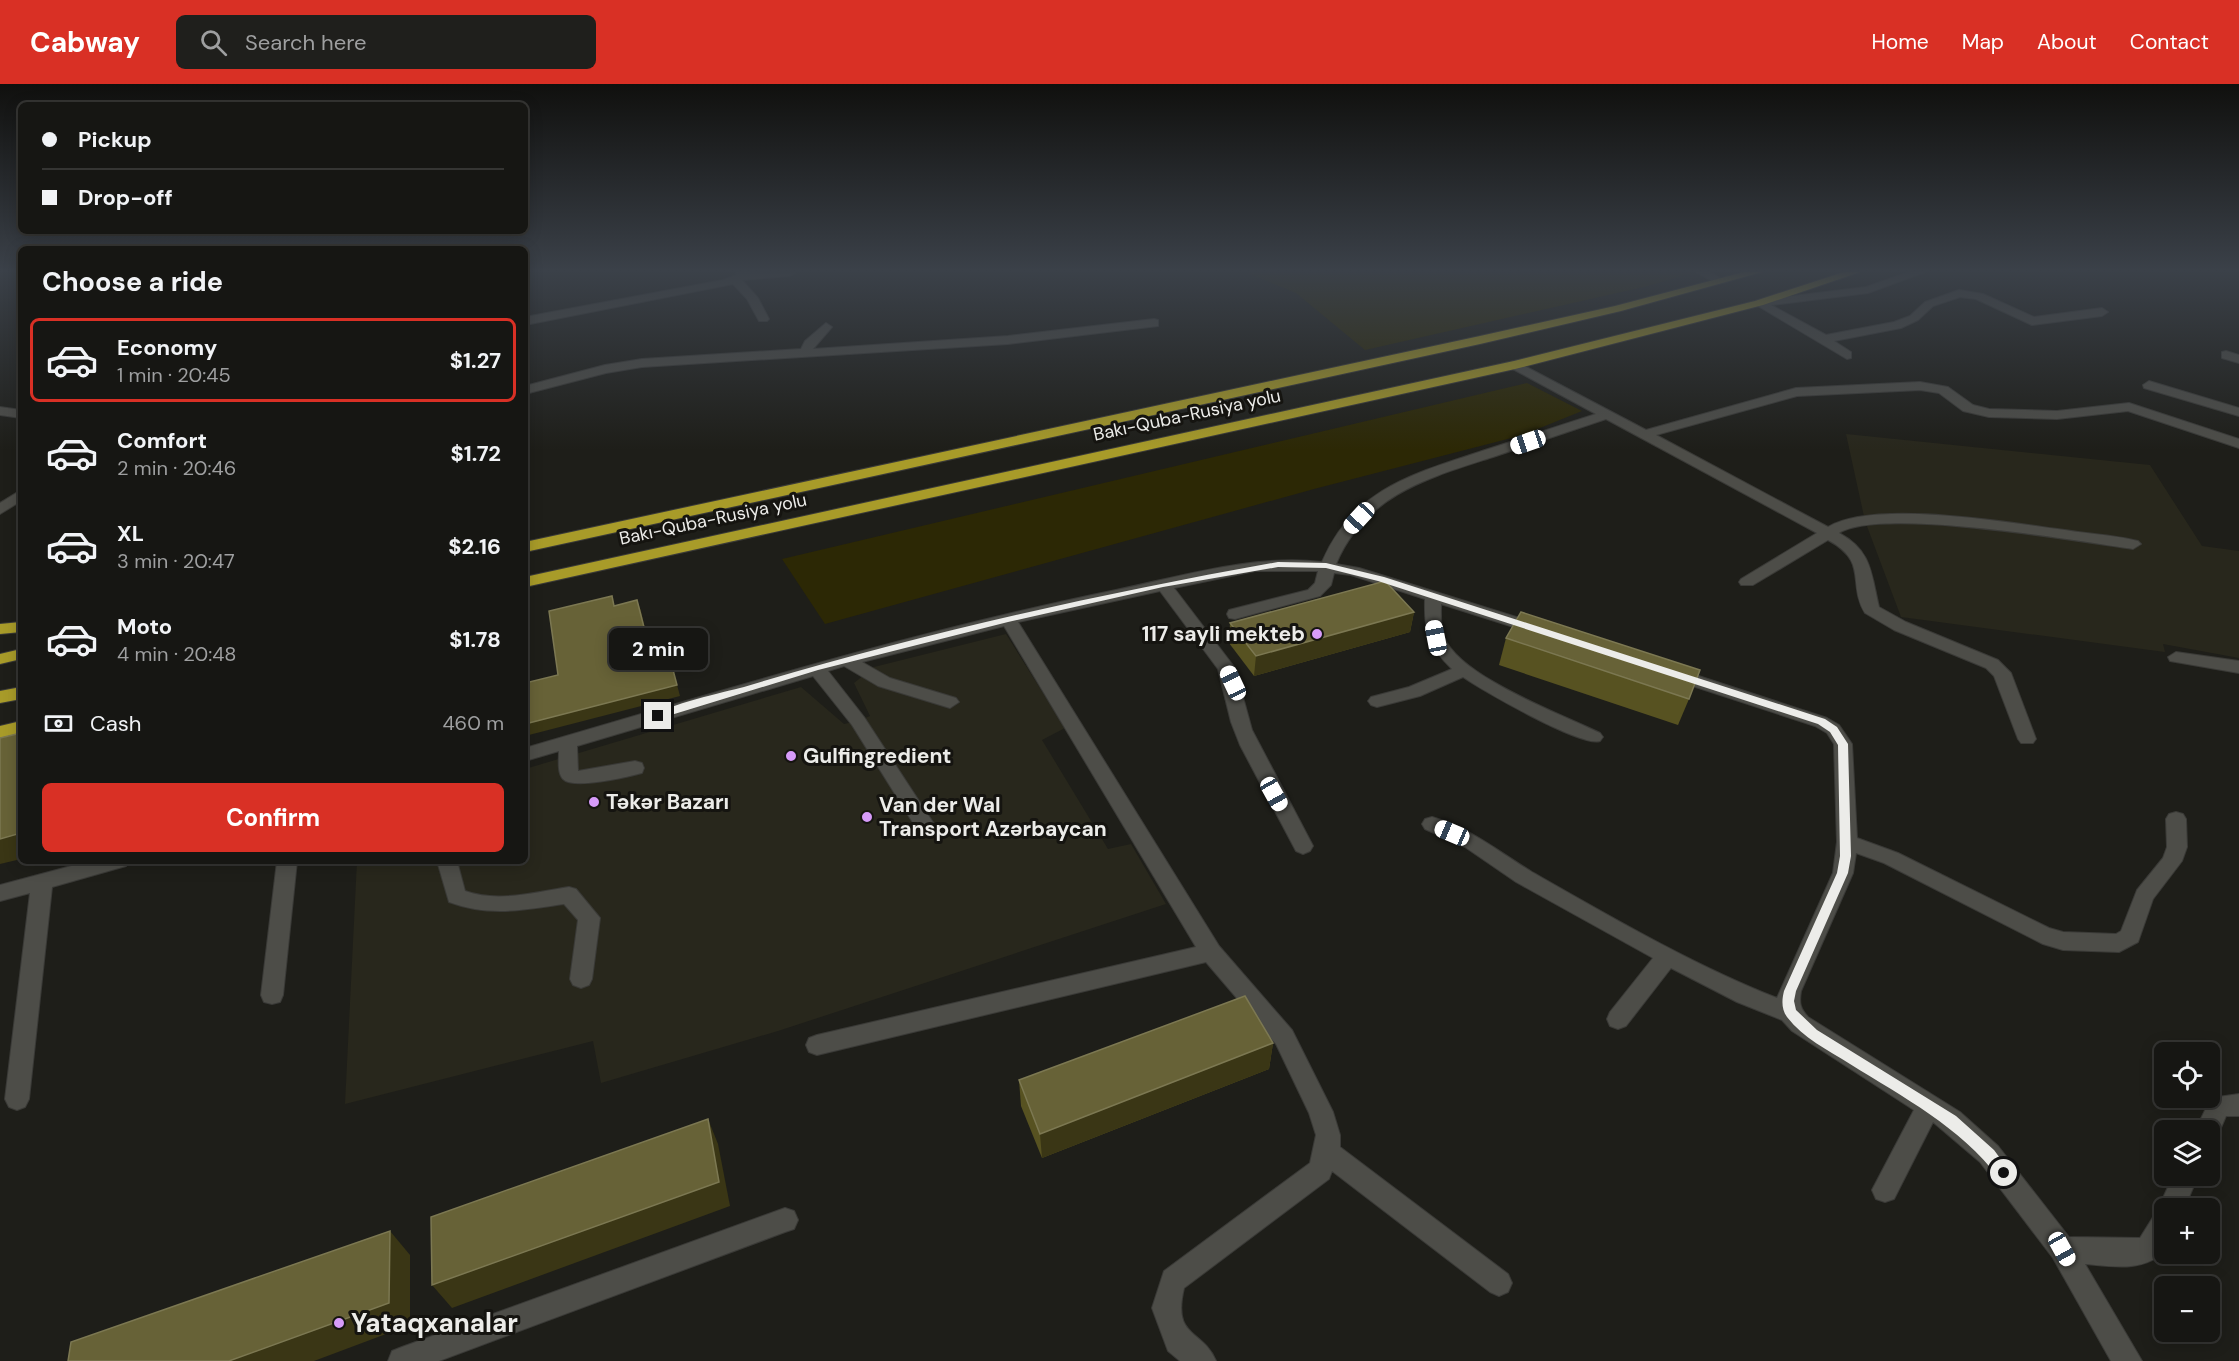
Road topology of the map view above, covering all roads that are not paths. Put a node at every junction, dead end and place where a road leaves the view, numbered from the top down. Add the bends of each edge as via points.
1 (821, 332) edge
2 (1080, 332) edge
3 (1515, 332) edge
4 (1646, 332) edge
5 (1811, 332) edge
6 (1860, 332) edge
7 (1824, 339) junction
8 (806, 351) junction
9 (1847, 355) dead end
10 (2226, 355) dead end
11 (2239, 359) edge
12 (1515, 365) junction
13 (2149, 385) dead end
14 (528, 389) edge
15 (0, 411) edge
16 (2239, 411) edge
17 (18, 412) edge
18 (1606, 415) junction
19 (1646, 434) junction
20 (2239, 444) edge
21 (18, 496) edge
22 (0, 510) edge
23 (1828, 532) junction
24 (2133, 544) dead end
25 (528, 546) edge
26 (602, 565) junction
27 (1326, 566) junction
28 (528, 581) edge
29 (1746, 582) dead end
30 (1163, 585) junction
31 (528, 586) edge
32 (1433, 596) junction
33 (1235, 614) dead end
34 (1008, 619) junction
35 (18, 627) edge
36 (0, 629) edge
37 (1559, 637) edge
38 (18, 655) edge
39 (2176, 657) dead end
40 (0, 659) edge
41 (846, 660) junction
42 (816, 668) junction
43 (2239, 668) edge
44 (1661, 670) edge
45 (1462, 671) junction
46 (18, 694) edge
47 (0, 698) edge
48 (1377, 701) dead end
49 (950, 702) dead end
50 (18, 728) edge
51 (0, 732) edge
52 (1594, 737) dead end
53 (2027, 739) dead end
54 (568, 743) junction
55 (528, 754) edge
56 (635, 768) dead end
57 (2176, 819) dead end
58 (1432, 824) dead end
59 (927, 829) dead end
60 (1846, 842) junction
61 (1303, 846) dead end
62 (108, 864) edge
63 (286, 864) edge
64 (448, 864) edge
65 (42, 882) junction
66 (0, 893) edge
67 (1211, 952) junction
68 (1668, 956) junction
69 (581, 979) dead end
70 (272, 995) dead end
71 (1790, 1013) junction
72 (1618, 1018) dead end
73 (816, 1045) dead end
74 (17, 1099) dead end
75 (2239, 1105) edge
76 (1929, 1106) junction
77 (2212, 1120) edge
78 (1327, 1152) junction
79 (1885, 1190) dead end
80 (785, 1220) dead end
81 (2154, 1242) edge
82 (2062, 1249) junction
83 (1499, 1283) dead end
84 (2123, 1360) edge
85 (402, 1361) edge
86 (1202, 1361) edge

1 - 8 street
2 - 8 street via 1008,340
3 - 25 highway, Bakı-Quba-Rusiya yolu
4 - 12 highway, Bakı-Quba-Rusiya yolu
5 - 7 street
6 - 7 street
7 - 9 street
8 - 14 street via 620,365
10 - 11 street
12 - 18 street
12 - 26 highway, Bakı-Quba-Rusiya yolu
13 - 16 street
15 - 17 street
18 - 19 street
18 - 27 street via 1395,488 1345,532
19 - 20 street via 1796,392 1920,386 1943,390 1968,408 1989,413 2057,415 2129,406
19 - 23 street
21 - 22 street
23 - 24 street via 1865,521 1941,521
23 - 29 street
23 - 53 street via 1860,558 1871,609 2002,672
26 - 28 highway, Bakı-Quba-Rusiya yolu
26 - 31 highway
27 - 30 street via 1255,566
27 - 32 street via 1353,570
27 - 33 street via 1323,585 1314,592
30 - 34 street
30 - 61 street via 1226,668 1243,730
32 - 37 street
32 - 45 street via 1436,638
34 - 41 street
34 - 67 street
35 - 36 highway
38 - 40 highway
39 - 43 street
41 - 42 street
41 - 49 street via 884,682
42 - 54 street
42 - 59 street via 858,721
44 - 60 street via 1833,729 1843,744
45 - 48 street via 1414,692
45 - 52 street
46 - 47 highway
50 - 51 highway
54 - 55 street
54 - 56 street via 569,774 575,778
57 - 60 street via 2177,847 2172,861 2144,896 2130,936 2119,943 2063,941 2043,935 1892,858
58 - 68 street via 1472,842 1523,876
60 - 71 street via 1843,873 1790,991
62 - 65 street
63 - 70 street
64 - 69 street via 456,896 469,902 499,905 569,895 589,918
65 - 66 street
65 - 74 street
67 - 73 street
67 - 78 street via 1284,1037 1321,1112 1328,1135
68 - 71 street
68 - 72 street
71 - 76 street via 1813,1034
75 - 77 street via 2219,1106
76 - 79 street
76 - 82 street via 1969,1134 1989,1154
78 - 83 street
78 - 86 street via 1320,1171 1307,1183 1173,1280 1166,1308 1178,1341
80 - 85 street
81 - 82 street via 2146,1250 2122,1252
82 - 84 street

